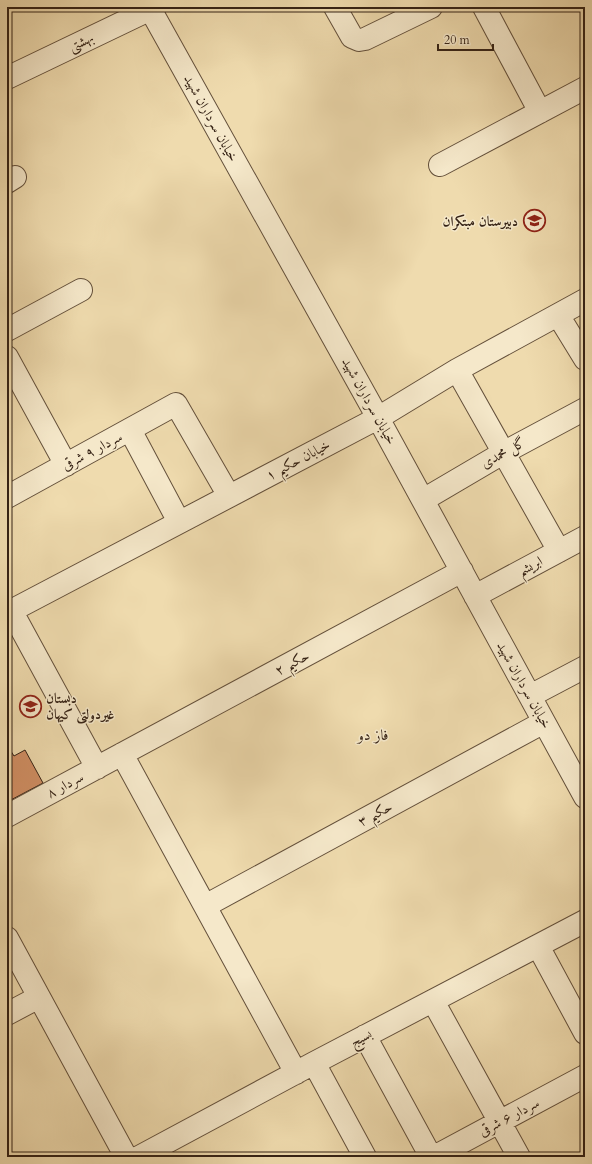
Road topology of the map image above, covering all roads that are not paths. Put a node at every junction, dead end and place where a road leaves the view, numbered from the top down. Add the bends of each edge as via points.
1 (335, 7) edge
2 (431, 7) edge
3 (484, 7) edge
4 (152, 8) edge
5 (7, 78) edge
6 (585, 88) edge
7 (540, 112) junction
8 (440, 165) dead end
9 (81, 290) dead end
10 (585, 300) edge
11 (558, 315) junction
12 (7, 330) edge
13 (7, 357) edge
14 (585, 359) edge
15 (456, 370) junction
16 (585, 409) edge
17 (378, 418) junction
18 (130, 430) junction
19 (503, 453) junction
20 (66, 465) junction
21 (229, 496) junction
22 (7, 497) edge
23 (423, 500) junction
24 (179, 522) junction
25 (585, 537) edge
26 (559, 551) junction
27 (462, 571) junction
28 (475, 596) junction
29 (9, 611) edge
30 (585, 667) edge
31 (530, 696) junction
32 (544, 722) junction
33 (122, 754) junction
34 (97, 768) junction
35 (584, 795) edge
36 (7, 816) edge
37 (205, 906) junction
38 (585, 922) edge
39 (7, 938) edge
40 (538, 946) junction
41 (39, 997) junction
42 (433, 1001) junction
43 (7, 1014) edge
44 (585, 1033) edge
45 (365, 1036) junction
46 (305, 1068) junction
47 (585, 1076) edge
48 (501, 1122) junction
49 (126, 1157) edge
50 (139, 1157) edge
51 (365, 1157) edge
52 (430, 1157) edge
53 (434, 1157) edge
54 (519, 1157) edge

1 - 2 street via 352,37 359,40
3 - 7 street
4 - 5 street, بهشتی
4 - 17 street, خیابان سرداران شهید
6 - 7 street
7 - 8 street
9 - 12 street
10 - 11 street, خیابان حکیم ۱
11 - 14 street
11 - 15 street, خیابان حکیم ۱
13 - 20 street
15 - 17 street, خیابان حکیم ۱
15 - 19 street
16 - 19 street, گل محمدی
17 - 21 street, خیابان حکیم ۱
17 - 23 street, خیابان سرداران شهید
18 - 20 street, سردار ۹ شرقی
18 - 21 street, سردار ۹ شرقی via 176,404
18 - 24 street
19 - 23 street, گل محمدی
19 - 26 street
20 - 22 street, سردار ۹ شرقی
21 - 24 street, خیابان حکیم ۱
23 - 27 street, خیابان سرداران شهید
24 - 29 street, خیابان حکیم ۱
25 - 26 street, ابریشم
26 - 28 street, ابریشم
27 - 28 street, خیابان سرداران شهید
27 - 33 street, حکیم ۲
28 - 31 street, خیابان سرداران شهید
29 - 34 street
30 - 31 street
31 - 32 street, خیابان سرداران شهید
32 - 35 street, خیابان سرداران شهید
32 - 37 street, حکیم ۳
33 - 34 street, سردار ۸
33 - 37 street
34 - 36 street, سردار ۸
37 - 46 street
38 - 40 street, بسیج
39 - 41 street
40 - 42 street, بسیج
40 - 44 street
41 - 43 street
41 - 49 street
42 - 45 street, بسیج
42 - 48 street
45 - 46 street, بسیج
45 - 52 street
46 - 50 street, بسیج
46 - 51 street
47 - 48 street, سردار ۶ شرقی
48 - 53 street, سردار ۶ شرقی
48 - 54 street

